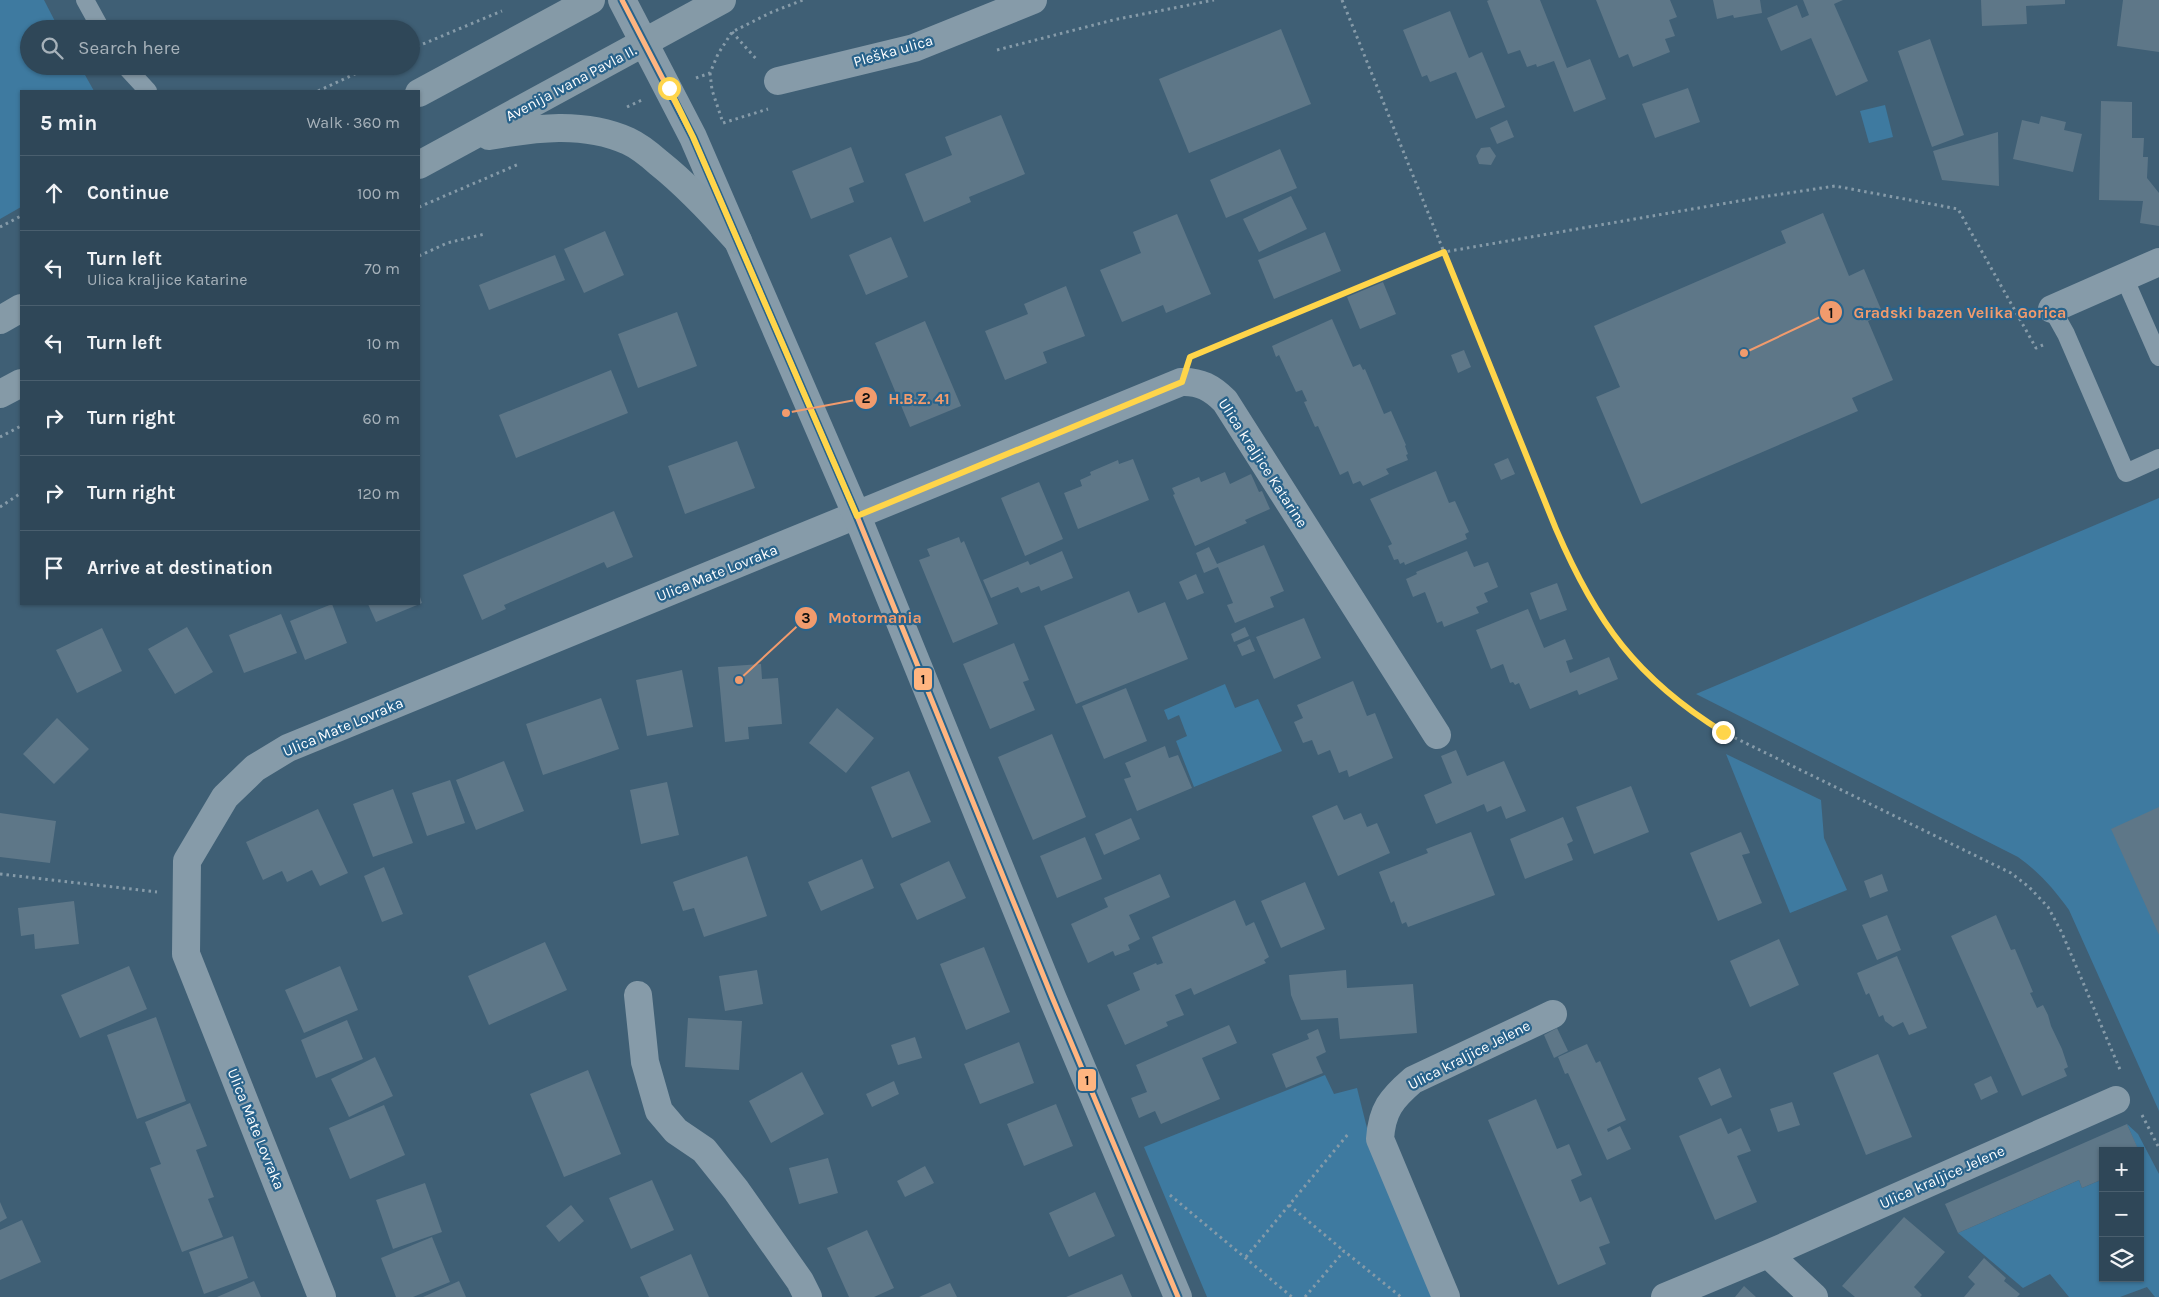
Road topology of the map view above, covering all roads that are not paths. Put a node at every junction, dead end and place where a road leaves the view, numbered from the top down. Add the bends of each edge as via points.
1 (85, 0) edge
2 (591, 0) edge
3 (622, 0) edge
4 (722, 0) edge
5 (1033, 0) edge
6 (96, 20) edge
7 (644, 43) junction
8 (133, 75) edge
9 (778, 81) road end
10 (147, 90) edge
11 (420, 91) edge
12 (463, 141) junction
13 (420, 164) edge
14 (738, 241) junction
15 (2159, 262) edge
16 (2124, 277) junction
17 (20, 309) edge
18 (2052, 309) joint
19 (0, 320) edge
20 (2159, 356) edge
21 (20, 384) edge
22 (0, 394) edge
23 (2159, 458) edge
24 (857, 516) junction
25 (1437, 735) dead end
26 (638, 995) dead end
27 (1553, 1014) dead end
28 (2126, 1095) road end
29 (1768, 1254) junction
30 (322, 1297) edge
31 (808, 1297) edge
32 (1178, 1297) edge
33 (1446, 1297) edge
34 (1665, 1297) edge
35 (1814, 1297) edge

1 - 6 lane
2 - 11 main road
3 - 7 street
4 - 7 main road, Avenija Ivana Pavla II.
5 - 9 street, Pleška ulica via 914,48
7 - 12 main road, Avenija Ivana Pavla II.
7 - 14 street via 693,137
8 - 10 lane
12 - 13 main road, Avenija Ivana Pavla II.
12 - 14 main road via 531,128 565,127 591,130 628,141 676,177
14 - 24 street
15 - 16 street
16 - 18 street
16 - 20 lane
17 - 19 main road
18 - 23 lane via 2126,473
21 - 22 main road
24 - 25 street, Ulica kraljice Katarine via 1182,382 1195,381 1206,385 1225,401
24 - 30 street, Ulica Mate Lovraka via 288,748 255,768 225,796 187,861 186,954
24 - 32 street
26 - 31 street via 645,1062 659,1111 676,1131 704,1150 800,1281
27 - 33 street, Ulica kraljice Jelene via 1412,1080 1387,1107 1381,1122 1380,1139
28 - 29 street, Ulica kraljice Jelene
29 - 34 street, Ulica kraljice Jelene
29 - 35 street

